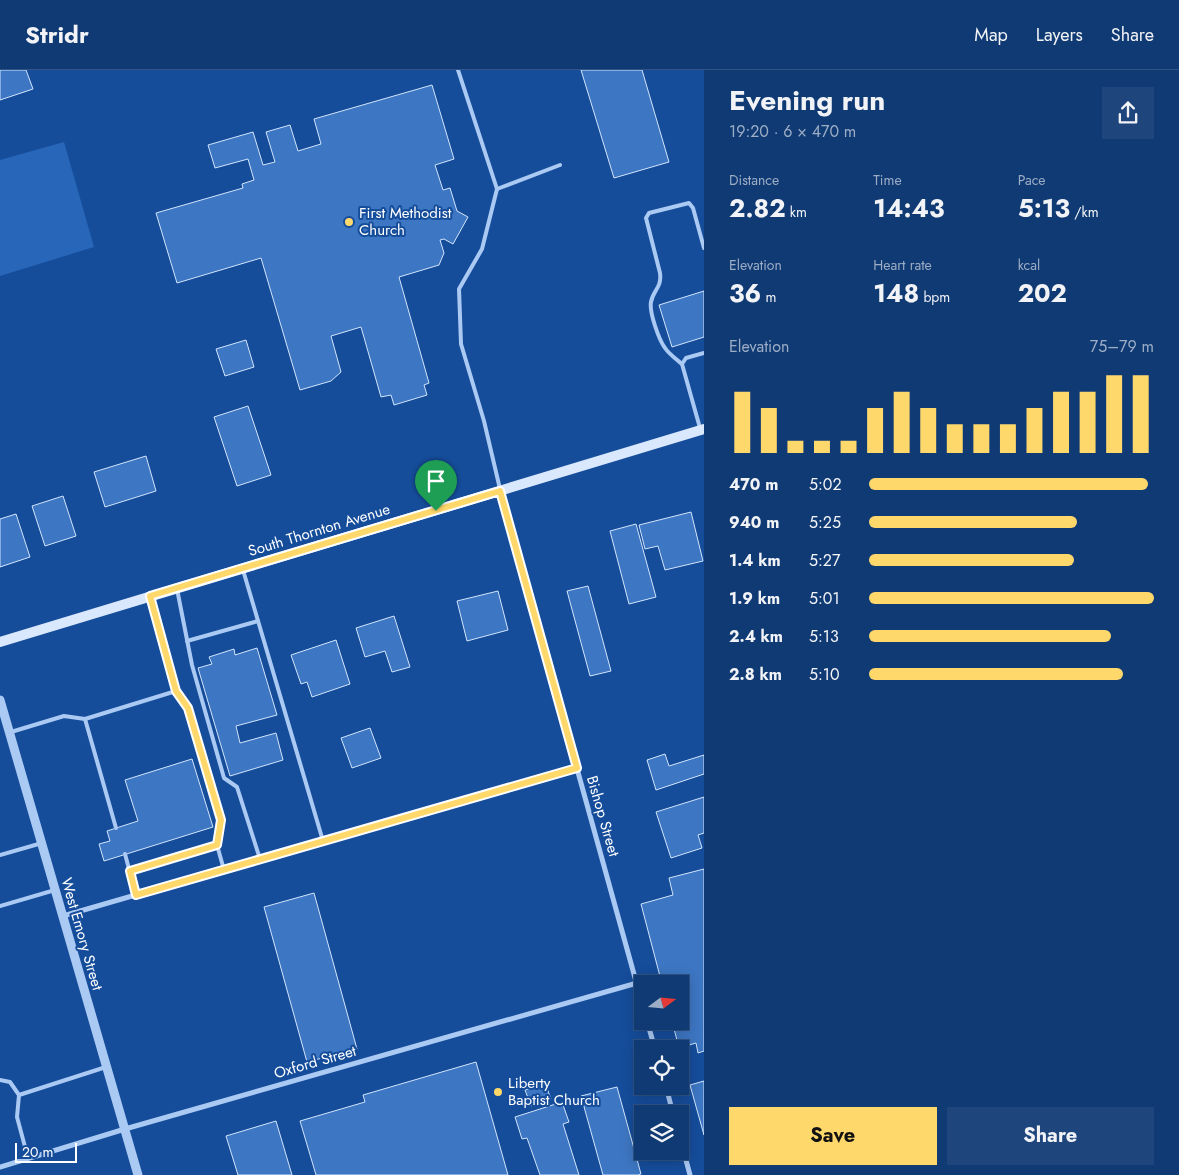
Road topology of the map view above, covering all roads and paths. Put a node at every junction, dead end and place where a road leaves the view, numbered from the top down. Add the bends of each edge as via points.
1 (458, 70) edge
2 (560, 165) dead end
3 (497, 189) junction
4 (704, 248) edge
5 (704, 353) edge
6 (682, 364) junction
7 (702, 430) edge
8 (500, 491) junction
9 (242, 569) junction
10 (177, 588) junction
11 (150, 596) junction
12 (258, 621) junction
13 (187, 641) junction
14 (0, 642) edge
15 (176, 691) junction
16 (0, 700) edge
17 (85, 719) junction
18 (10, 732) junction
19 (577, 768) junction
20 (116, 828) dead end
21 (323, 841) junction
22 (42, 843) junction
23 (217, 845) junction
24 (125, 854) dead end
25 (0, 855) edge
26 (260, 859) junction
27 (224, 870) junction
28 (130, 871) junction
29 (55, 890) junction
30 (136, 895) junction
31 (0, 906) edge
32 (63, 916) junction
33 (635, 975) edge
34 (634, 984) edge
35 (106, 1067) junction
36 (0, 1080) edge
37 (19, 1095) junction
38 (124, 1128) junction
39 (28, 1158) junction
40 (686, 1160) edge
41 (0, 1167) edge
42 (138, 1175) edge
43 (690, 1175) edge

1 - 3 lane
2 - 3 lane
3 - 8 lane via 482,250 459,289 461,344
4 - 6 lane via 693,208 688,203 649,213 646,218 661,282 651,309 665,349
5 - 6 lane via 686,358
6 - 7 lane
7 - 8 main road, South Thornton Avenue
8 - 9 main road, South Thornton Avenue
8 - 19 street, Bishop Street
9 - 10 main road, South Thornton Avenue
9 - 12 lane
10 - 11 main road, South Thornton Avenue
10 - 13 lane
11 - 14 main road, South Thornton Avenue
11 - 15 lane
12 - 13 lane
12 - 21 lane
13 - 26 lane via 224,778 237,788
15 - 17 lane
15 - 23 lane via 188,708 221,820
16 - 18 street, West Emory Street
17 - 18 lane via 64,716
17 - 20 lane
18 - 22 street, West Emory Street
19 - 21 street
19 - 33 street, Bishop Street
21 - 26 street
22 - 25 lane
22 - 29 street, West Emory Street
23 - 27 lane
23 - 28 lane
24 - 28 lane
26 - 27 street
27 - 30 street
28 - 30 lane
29 - 31 lane
29 - 32 street, West Emory Street
30 - 32 street
32 - 35 street, West Emory Street
34 - 38 street, Oxford Street
35 - 37 lane
35 - 38 street, West Emory Street
36 - 37 lane via 10,1082
37 - 39 lane via 17,1117
38 - 39 street, Oxford Street
38 - 42 street, West Emory Street
39 - 41 street, Oxford Street
40 - 43 street

